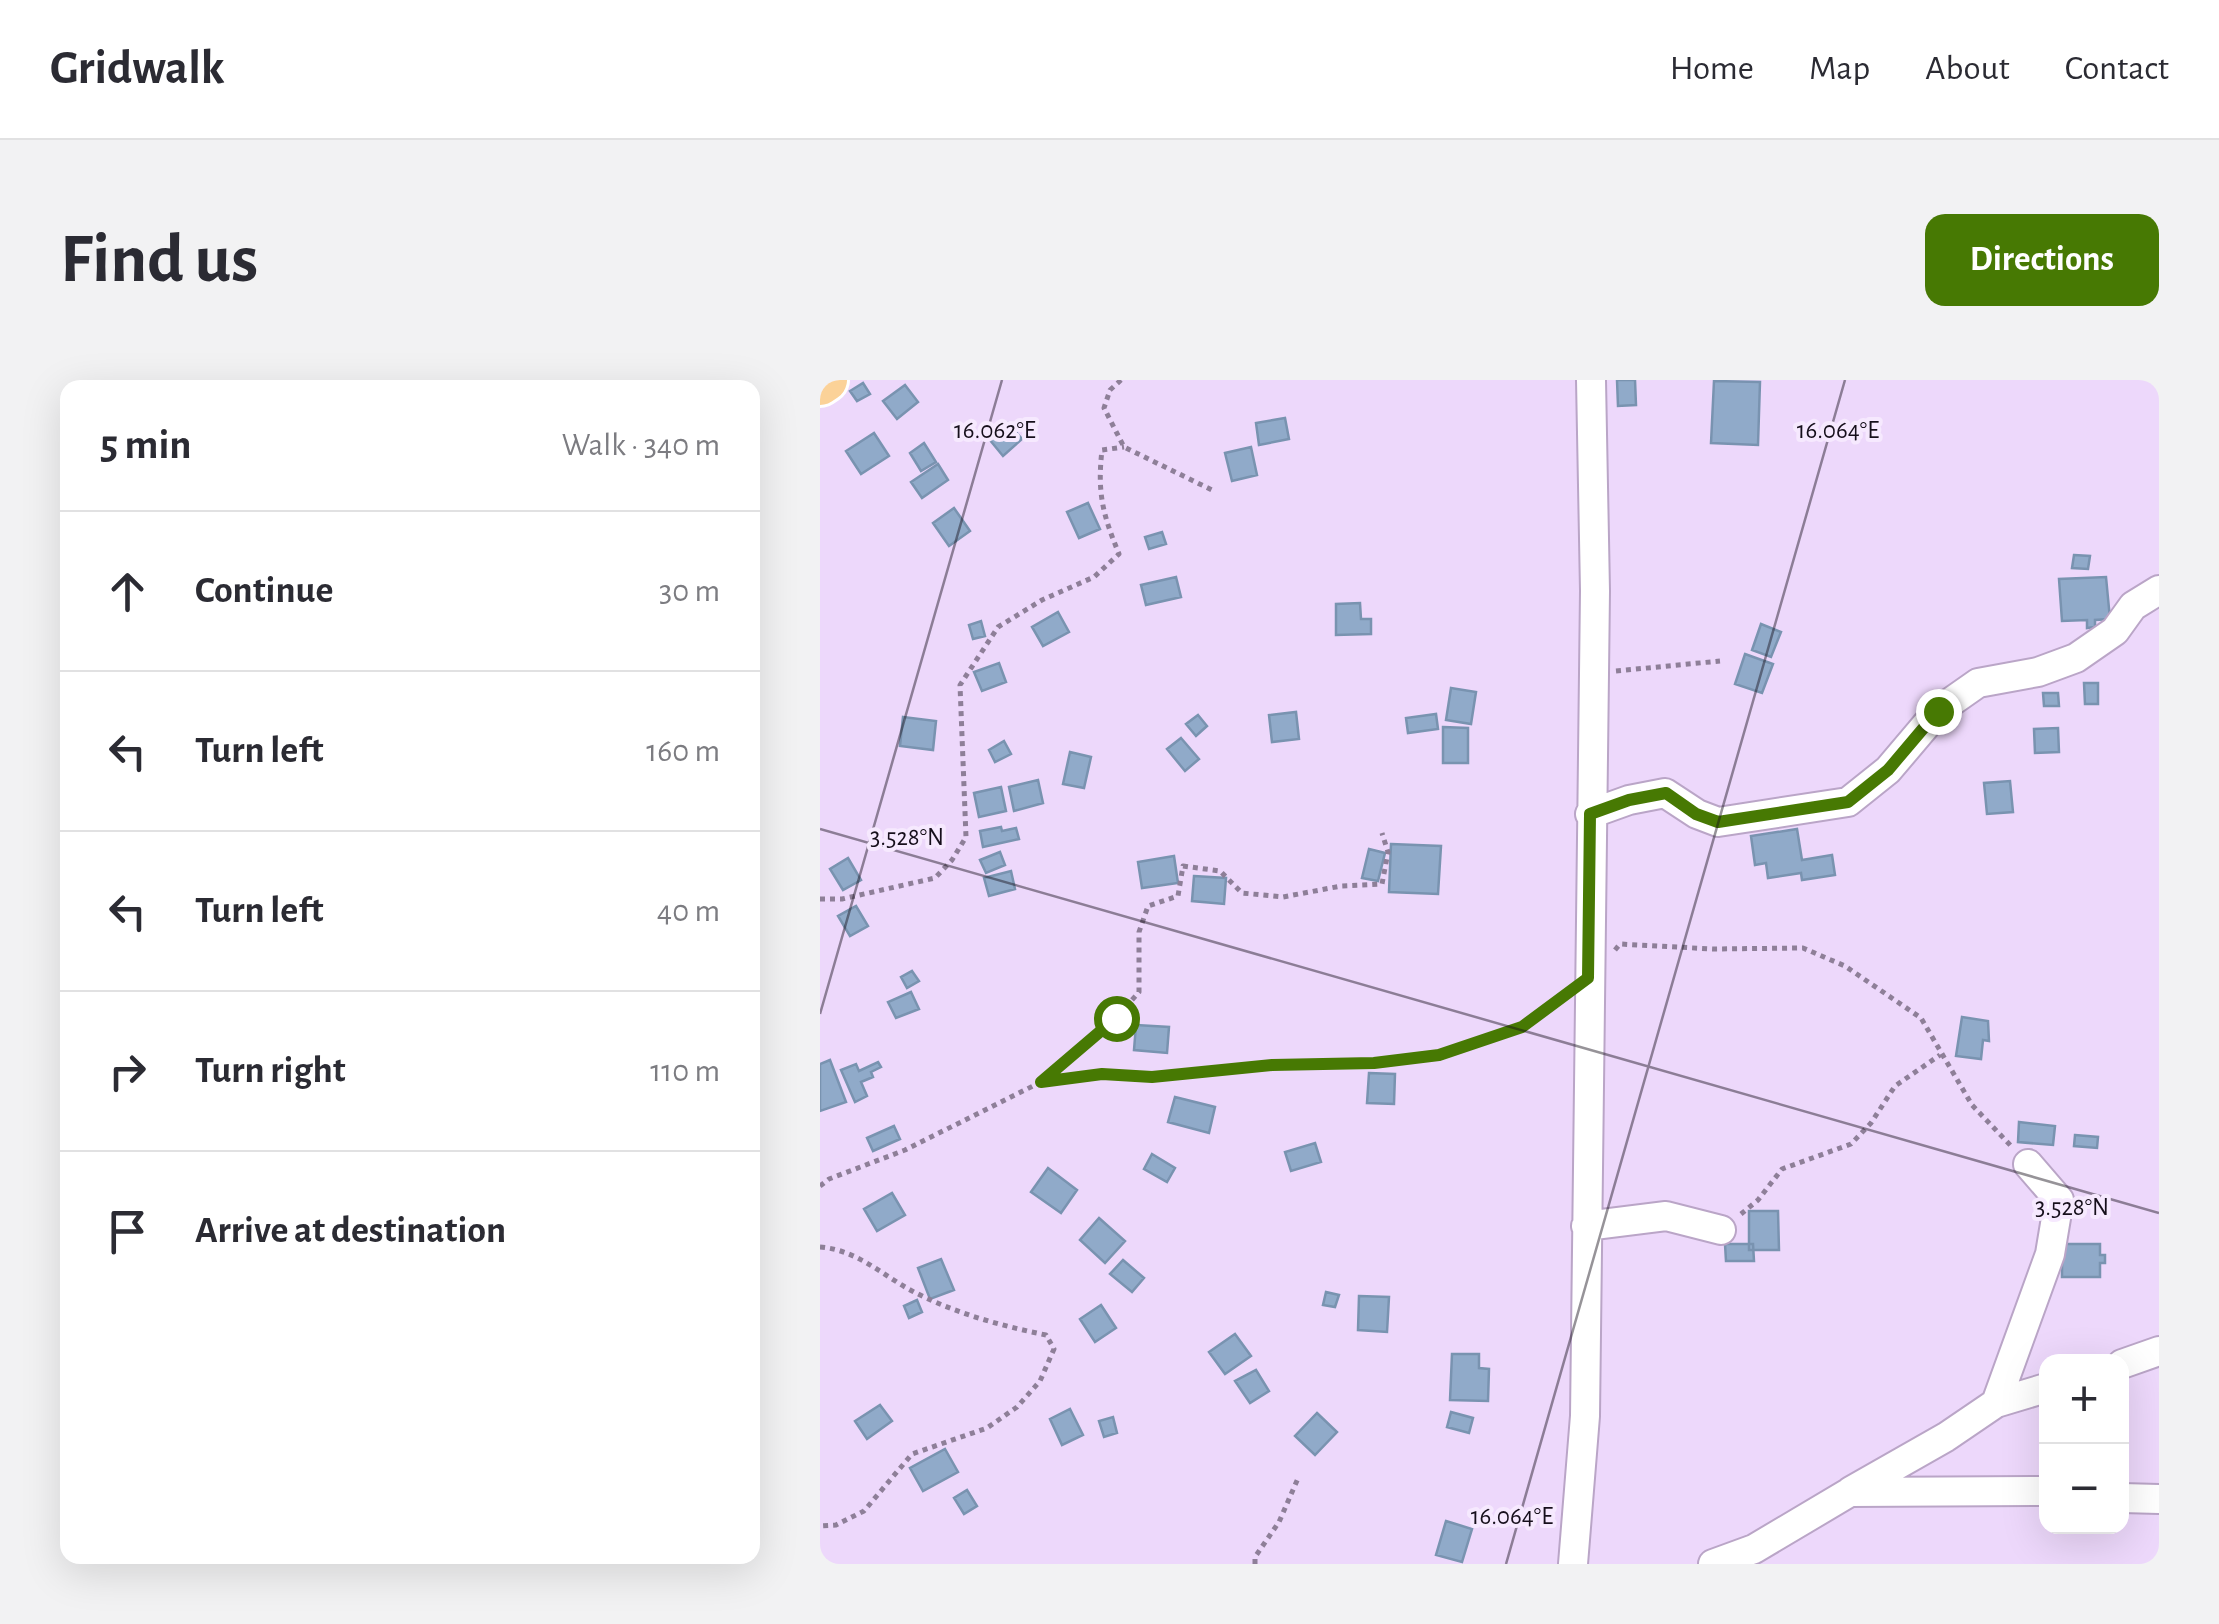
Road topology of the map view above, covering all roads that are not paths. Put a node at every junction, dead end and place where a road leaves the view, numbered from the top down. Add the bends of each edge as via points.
1 (1591, 380) edge
2 (2159, 590) edge
3 (1590, 814) junction
4 (2028, 1164) road end
5 (1586, 1226) junction
6 (1721, 1230) road end
7 (2159, 1351) edge
8 (2129, 1362) edge
9 (2039, 1390) edge
10 (1996, 1402) junction
11 (2039, 1491) edge
12 (1850, 1492) junction
13 (2129, 1498) edge
14 (2159, 1500) edge
15 (1573, 1564) edge
16 (1712, 1564) edge

1 - 3 street
2 - 3 street via 2076,658 1978,683 1938,711 1888,770 1848,802 1718,822 1666,793
3 - 5 street
4 - 10 street via 2060,1200 2050,1254
5 - 6 street via 1666,1216
5 - 15 street via 1584,1416
7 - 8 street
9 - 10 street
10 - 12 street
11 - 12 street
12 - 16 street via 1754,1549
13 - 14 street

